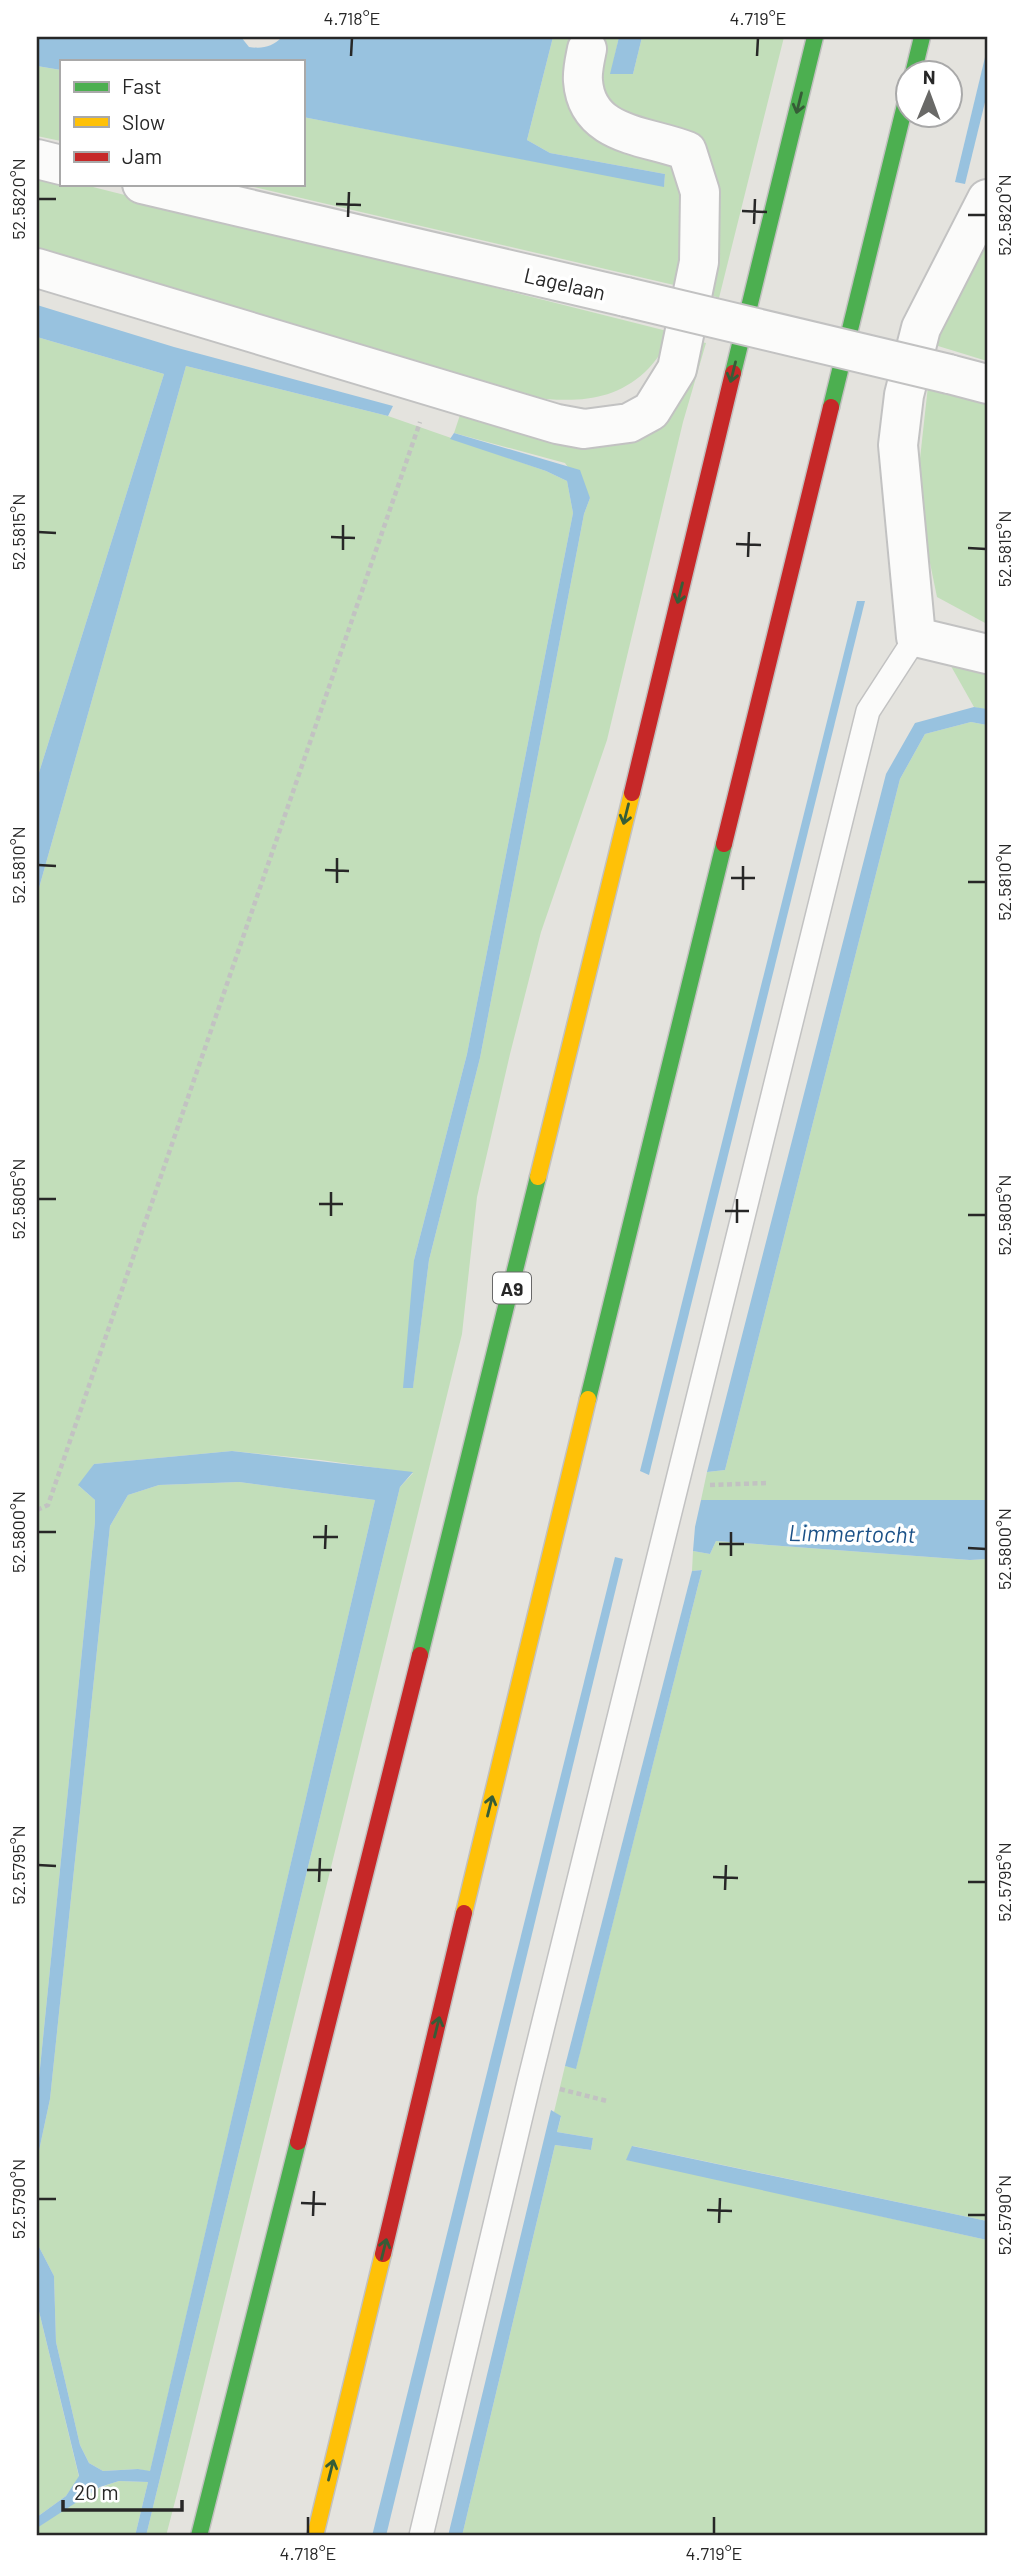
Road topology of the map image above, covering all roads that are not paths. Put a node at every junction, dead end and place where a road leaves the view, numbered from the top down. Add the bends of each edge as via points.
1 (815, 37) edge
2 (922, 37) edge
3 (587, 48) dead end
4 (916, 60) edge
5 (899, 130) edge
6 (37, 159) edge
7 (60, 165) edge
8 (151, 186) edge
9 (987, 199) edge
10 (37, 268) edge
11 (987, 384) edge
12 (916, 637) junction
13 (987, 654) edge
14 (199, 2536) edge
15 (315, 2536) edge
16 (421, 2536) edge

1 -> 14 highway, A9 via 500,1337
2 - 4 highway
3 - 10 street via 585,96 600,119 620,132 687,151 700,192 699,262 677,369 651,411 629,423 584,429 557,424
15 -> 5 highway
6 - 7 street
8 - 11 street, Lagelaan, bridge
9 - 12 street via 921,328 904,395 898,445
12 - 13 street
12 - 16 lane via 868,711

